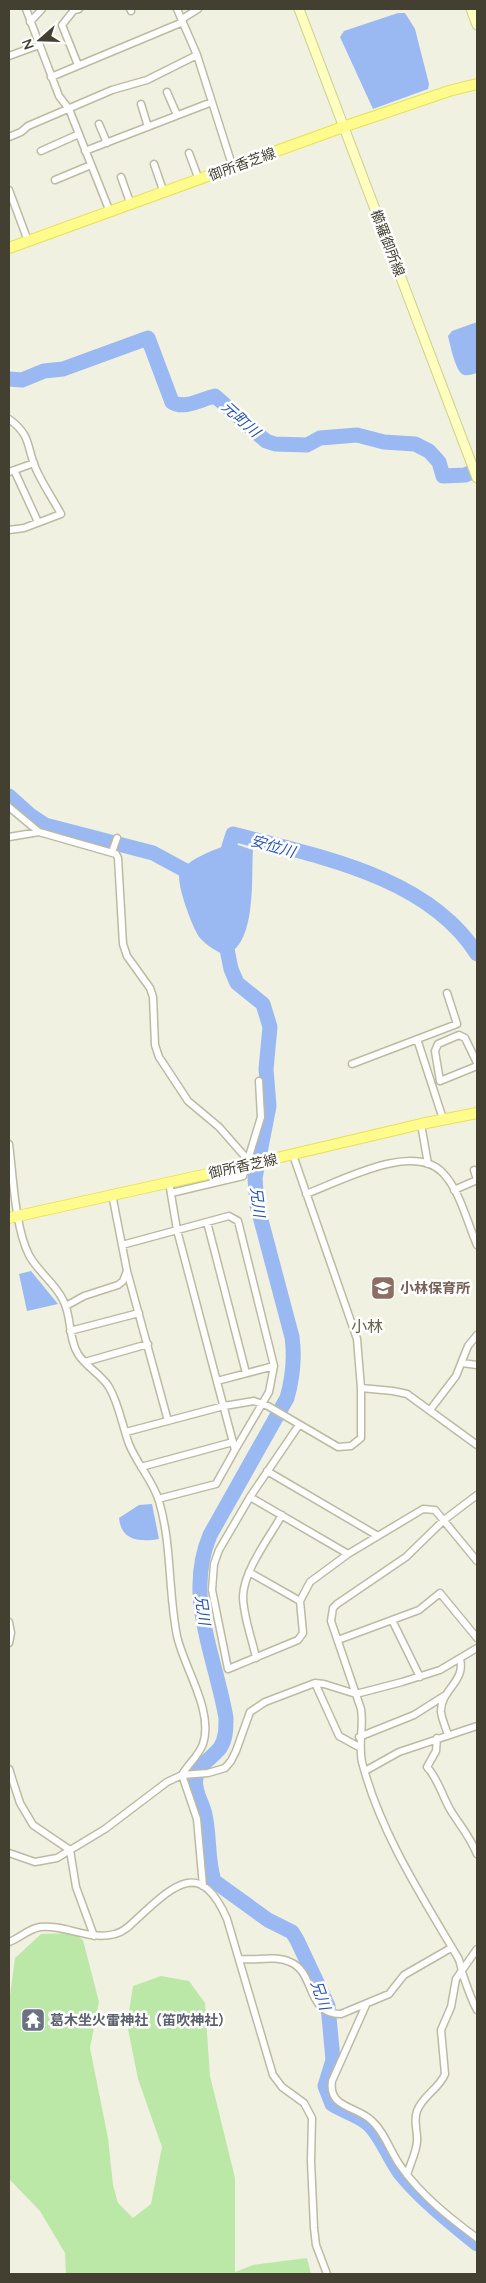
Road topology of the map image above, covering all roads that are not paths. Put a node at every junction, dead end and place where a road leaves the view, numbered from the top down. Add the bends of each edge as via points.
1 (26, 9) edge
2 (42, 9) edge
3 (79, 9) edge
4 (177, 9) edge
5 (198, 9) edge
6 (299, 9) edge
7 (471, 9) edge
8 (183, 20) junction
9 (30, 22) junction
10 (477, 25) edge
11 (39, 45) junction
12 (197, 55) junction
13 (9, 56) edge
14 (78, 66) junction
15 (51, 77) junction
16 (477, 84) edge
17 (168, 92) dead end
18 (212, 102) junction
19 (140, 104) dead end
20 (69, 109) junction
21 (177, 115) junction
22 (99, 124) dead end
23 (148, 126) junction
24 (343, 127) junction
25 (79, 134) junction
26 (9, 137) edge
27 (106, 143) junction
28 (41, 151) dead end
29 (85, 151) junction
30 (189, 153) dead end
31 (154, 164) dead end
32 (91, 165) junction
33 (233, 168) junction
34 (121, 177) dead end
35 (55, 180) dead end
36 (199, 180) junction
37 (9, 190) edge
38 (164, 192) junction
39 (10, 199) edge
40 (131, 205) junction
41 (110, 212) junction
42 (28, 241) junction
43 (9, 248) edge
44 (9, 419) edge
45 (34, 463) junction
46 (12, 471) edge
47 (477, 478) edge
48 (38, 522) junction
49 (9, 530) edge
50 (9, 808) edge
51 (39, 832) junction
52 (9, 837) edge
53 (117, 838) dead end
54 (112, 852) junction
55 (447, 993) dead end
56 (417, 1039) junction
57 (352, 1064) dead end
58 (477, 1064) edge
59 (259, 1081) dead end
60 (477, 1113) edge
61 (442, 1119) junction
62 (421, 1124) junction
63 (9, 1144) edge
64 (293, 1155) junction
65 (248, 1160) junction
66 (428, 1164) junction
67 (474, 1170) dead end
68 (477, 1180) edge
69 (169, 1182) junction
70 (454, 1190) junction
71 (171, 1193) junction
72 (112, 1194) junction
73 (306, 1194) junction
74 (14, 1217) edge
75 (207, 1222) junction
76 (177, 1230) junction
77 (122, 1245) junction
78 (477, 1245) edge
79 (127, 1271) junction
80 (66, 1306) junction
81 (139, 1312) junction
82 (70, 1331) junction
83 (477, 1335) edge
84 (148, 1344) junction
85 (85, 1362) junction
86 (462, 1363) junction
87 (477, 1364) edge
88 (274, 1366) junction
89 (246, 1373) junction
90 (217, 1381) junction
91 (361, 1388) junction
92 (266, 1405) junction
93 (224, 1406) junction
94 (430, 1410) junction
95 (168, 1421) junction
96 (299, 1425) junction
97 (126, 1432) junction
98 (234, 1442) junction
99 (477, 1445) edge
100 (235, 1450) junction
101 (142, 1467) junction
102 (267, 1471) junction
103 (477, 1495) edge
104 (250, 1497) junction
105 (158, 1499) junction
106 (282, 1515) junction
107 (444, 1520) junction
108 (378, 1536) junction
109 (348, 1554) junction
110 (477, 1561) edge
111 (249, 1572) junction
112 (300, 1601) junction
113 (392, 1620) junction
114 (9, 1622) edge
115 (477, 1638) edge
116 (338, 1640) junction
117 (9, 1643) edge
118 (477, 1648) edge
119 (256, 1658) junction
120 (460, 1659) junction
121 (420, 1677) junction
122 (315, 1683) junction
123 (356, 1694) junction
124 (444, 1696) junction
125 (477, 1726) edge
126 (448, 1735) junction
127 (359, 1737) junction
128 (437, 1738) junction
129 (359, 1748) junction
130 (9, 1770) edge
131 (365, 1771) junction
132 (185, 1775) junction
133 (70, 1850) junction
134 (9, 1853) edge
135 (477, 1854) edge
136 (203, 1886) junction
137 (94, 1936) junction
138 (9, 1942) edge
139 (451, 1948) junction
140 (477, 1949) edge
141 (240, 1960) junction
142 (461, 1970) junction
143 (366, 2005) junction
144 (477, 2010) edge
145 (407, 2175) junction
146 (477, 2238) edge
147 (327, 2274) edge

1 - 9 street
2 - 9 street
3 - 14 street via 74,10 62,25
4 - 8 street
5 - 8 street
6 - 24 main road, 櫛羅御所線
7 - 10 main road
8 - 12 street
8 - 14 street
9 - 11 street
11 - 13 street
11 - 15 street
12 - 18 street
12 - 20 street via 147,80 112,90
14 - 15 street
15 - 20 street
16 - 24 main road, 御所香芝線
17 - 21 street
18 - 21 street
18 - 33 street
19 - 23 street
20 - 25 street
20 - 26 street
21 - 23 street
22 - 27 street
23 - 27 street
24 - 33 main road, 御所香芝線
24 - 47 main road, 櫛羅御所線
25 - 28 street
25 - 29 street
27 - 29 street
29 - 32 street
30 - 36 street
31 - 38 street
32 - 35 street
32 - 41 street
33 - 36 main road, 御所香芝線
34 - 40 street
36 - 38 main road, 御所香芝線
37 - 39 street
38 - 40 main road, 御所香芝線
39 - 42 street
40 - 41 main road, 御所香芝線
41 - 42 main road, 御所香芝線
42 - 43 main road, 御所香芝線
44 - 45 street via 28,440
45 - 46 street
45 - 48 street via 61,514
46 - 48 street
48 - 49 street
50 - 51 street
51 - 52 street
51 - 54 street
53 - 54 street
54 - 65 street via 118,858 125,950 153,998 156,1051 182,1094 219,1127
55 - 56 street via 457,1024
56 - 57 street
56 - 61 street
58 - 58 street via 466,1038 459,1035 438,1044 435,1051 440,1081
59 - 65 street via 260,1116
60 - 61 main road, 御所香芝線
61 - 62 main road, 御所香芝線
62 - 64 main road, 御所香芝線
62 - 66 street
63 - 74 street
64 - 69 main road, 御所香芝線, bridge
64 - 73 street
65 - 71 street via 243,1176
66 - 70 street via 444,1174
66 - 73 street via 391,1162
67 - 68 street
68 - 70 street
69 - 71 street
69 - 72 main road, 御所香芝線
70 - 78 street
71 - 76 street
72 - 74 main road, 御所香芝線
72 - 77 street
73 - 91 street via 357,1340
74 - 80 street via 30,1257 59,1292
75 - 76 street
75 - 88 street via 229,1216 238,1221
75 - 89 street
76 - 77 street
76 - 90 street
77 - 79 street
79 - 80 street via 118,1285 84,1296
79 - 81 street
80 - 82 street
81 - 82 street
81 - 84 street
82 - 85 street
83 - 86 street via 468,1346
84 - 85 street
84 - 95 street
85 - 97 street via 108,1386
86 - 87 street
86 - 94 street
88 - 89 street
88 - 92 street
89 - 90 street
90 - 93 street
91 - 94 street via 400,1392
91 - 96 street via 362,1432 356,1443 338,1447
92 - 93 street via 245,1401
92 - 96 street
92 - 100 street
93 - 95 street
93 - 98 street
94 - 99 street
95 - 97 street
96 - 102 street
97 - 101 street
98 - 100 street
98 - 101 street
100 - 105 street via 216,1484
101 - 105 street
102 - 104 street
102 - 108 street
103 - 107 street
104 - 106 street
104 - 119 street via 219,1550 214,1564 212,1590 228,1669
105 - 132 street via 166,1536 178,1641 204,1709 203,1742
106 - 109 street
106 - 111 street
107 - 108 street via 435,1510 423,1508
107 - 110 street
107 - 116 street via 406,1557 333,1608 331,1621
108 - 109 street
109 - 112 street via 316,1576
111 - 112 street
111 - 119 street via 243,1597
112 - 119 street via 303,1633 298,1640
113 - 115 street via 419,1610 440,1593
113 - 116 street
113 - 121 street
114 - 117 street
116 - 123 street
118 - 120 street
120 - 121 street
120 - 124 street via 462,1671
121 - 123 street
122 - 123 street
122 - 129 street via 335,1731
122 - 132 street via 256,1706 225,1768
123 - 127 street via 362,1716
124 - 126 street via 441,1712
124 - 127 street via 414,1715
125 - 126 street
126 - 128 street
127 - 129 street
128 - 131 street via 399,1752
128 - 135 street via 436,1751 426,1767 435,1776
129 - 131 street
130 - 133 street via 20,1803 33,1824
131 - 139 street via 389,1834
132 - 133 street via 167,1782 105,1829
132 - 136 street via 197,1819
133 - 134 street via 57,1858 35,1862
133 - 137 street via 76,1887
136 - 137 street via 195,1881 182,1884 118,1934
136 - 141 street via 223,1908
137 - 138 street via 45,1927 32,1929
139 - 142 street
139 - 143 street via 404,1975 389,1994
140 - 142 street
141 - 143 street via 284,1960 297,1965 318,2005 333,2014
141 - 147 street via 273,2075 282,2087 304,2103 312,2118 314,2228 316,2245
142 - 144 street
142 - 145 street via 441,2030 445,2074 426,2095 418,2110 415,2124 417,2141
143 - 145 street via 332,2081 332,2094 340,2104 371,2119
145 - 146 street

